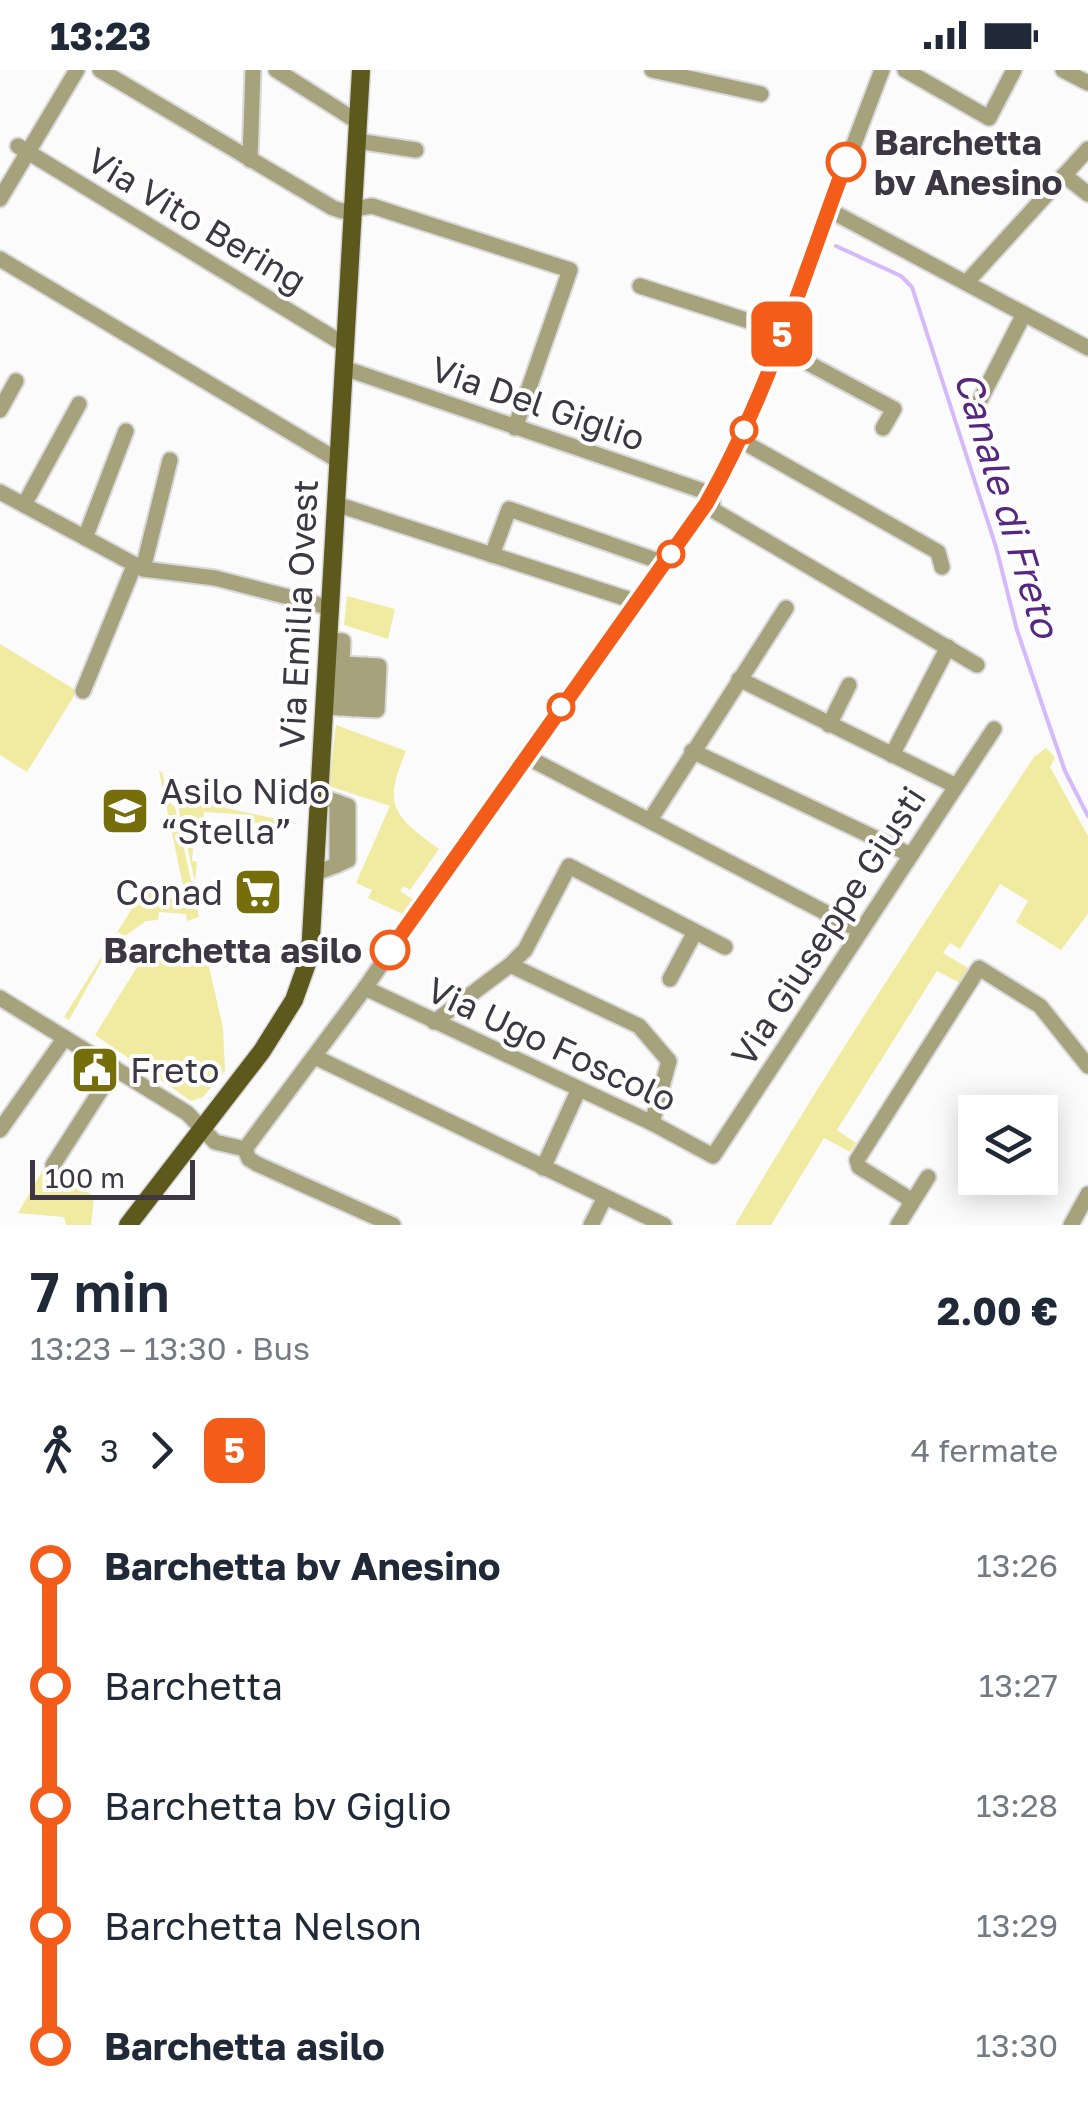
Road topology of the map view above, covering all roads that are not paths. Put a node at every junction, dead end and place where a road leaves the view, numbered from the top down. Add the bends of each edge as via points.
1 (77, 70) edge
2 (100, 70) edge
3 (253, 70) edge
4 (276, 70) edge
5 (360, 70) edge
6 (882, 70) edge
7 (905, 70) edge
8 (1014, 70) edge
9 (1063, 70) edge
10 (661, 71) edge
11 (1088, 83) edge
12 (761, 94) dead end
13 (357, 132) junction
14 (23, 149) junction
15 (1088, 149) edge
16 (416, 150) dead end
17 (250, 160) junction
18 (1064, 175) junction
19 (1088, 194) edge
20 (0, 200) edge
21 (353, 209) junction
22 (831, 210) junction
23 (0, 259) edge
24 (966, 283) junction
25 (640, 286) dead end
26 (1024, 314) junction
27 (780, 340) junction
28 (345, 346) junction
29 (1088, 348) edge
30 (344, 368) junction
31 (16, 380) dead end
32 (79, 404) dead end
33 (976, 408) dead end
34 (0, 410) edge
35 (514, 428) junction
36 (884, 428) dead end
37 (126, 431) dead end
38 (740, 440) junction
39 (170, 460) dead end
40 (339, 461) junction
41 (0, 492) edge
42 (712, 494) junction
43 (336, 504) junction
44 (24, 505) junction
45 (85, 538) junction
46 (492, 555) junction
47 (664, 563) junction
48 (139, 567) junction
49 (942, 567) dead end
50 (637, 602) junction
51 (331, 608) junction
52 (786, 608) dead end
53 (329, 640) junction
54 (948, 647) junction
55 (977, 664) dead end
56 (355, 665) junction
57 (739, 680) junction
58 (850, 685) dead end
59 (83, 692) dead end
60 (346, 708) junction
61 (829, 725) junction
62 (994, 729) dead end
63 (692, 751) junction
64 (525, 756) junction
65 (892, 756) junction
66 (956, 786) junction
67 (328, 799) junction
68 (650, 820) junction
69 (911, 855) junction
70 (316, 874) junction
71 (861, 931) junction
72 (696, 932) junction
73 (725, 947) dead end
74 (510, 966) junction
75 (670, 979) dead end
76 (365, 988) junction
77 (0, 998) edge
78 (434, 1022) junction
79 (64, 1039) junction
80 (315, 1057) junction
81 (1088, 1066) edge
82 (115, 1068) junction
83 (579, 1088) junction
84 (652, 1123) junction
85 (202, 1129) junction
86 (0, 1130) edge
87 (245, 1149) junction
88 (714, 1156) joint
89 (53, 1165) dead end
90 (544, 1168) junction
91 (928, 1177) dead end
92 (1088, 1194) edge
93 (605, 1196) junction
94 (910, 1206) junction
95 (1088, 1211) edge
96 (128, 1225) edge
97 (393, 1225) edge
98 (591, 1225) edge
99 (664, 1225) edge
100 (898, 1225) edge
101 (1070, 1225) edge
102 (1080, 1225) edge

1 - 14 street
2 - 17 street
3 - 17 street
4 - 13 street
5 - 13 main road, Via Emilia Ovest
6 - 22 street
7 - 8 street via 989,118
9 - 11 street
10 - 12 street
13 - 16 street
13 - 21 main road, Via Emilia Ovest
14 - 20 street
14 - 28 street, Via Vito Bering
15 - 18 street
17 - 21 street via 333,208
18 - 19 street
18 - 24 street
21 - 28 main road, Via Emilia Ovest
21 - 35 street via 372,206 570,270
22 - 24 street
22 - 27 street
23 - 40 street
24 - 26 street
25 - 27 street
26 - 29 street
26 - 33 street
27 - 36 street via 894,409
27 - 38 street
28 - 30 main road, Via Emilia Ovest
30 - 35 street, Via Del Giglio
30 - 40 main road, Via Emilia Ovest
31 - 34 street
32 - 44 street
35 - 42 street, Via Del Giglio
37 - 45 street
38 - 42 street
38 - 49 street via 938,552
39 - 48 street
40 - 43 main road, Via Emilia Ovest
41 - 44 street
42 - 47 street
42 - 54 street via 713,510
43 - 46 street
43 - 51 main road, Via Emilia Ovest
44 - 45 street
45 - 48 street
46 - 47 street via 509,508
46 - 50 street
47 - 50 street
48 - 51 street via 215,578
48 - 59 street
50 - 64 street
51 - 53 main road, Via Emilia Ovest
52 - 57 street
53 - 56 street via 344,641
53 - 60 main road, Via Emilia Ovest
54 - 55 street
54 - 65 street
56 - 60 street
56 - 60 street via 380,666 377,710
57 - 61 street
57 - 63 street
58 - 61 street
60 - 67 main road, Via Emilia Ovest
61 - 65 street
62 - 66 street, Via Giuseppe Giusti
63 - 68 street
63 - 69 street
64 - 68 street
64 - 76 street
65 - 66 street
66 - 69 street, Via Giuseppe Giusti
67 - 70 main road, Via Emilia Ovest
67 - 70 street via 348,806 348,860
68 - 71 street
69 - 71 street, Via Giuseppe Giusti
70 - 85 main road, Via Emilia Ovest via 300,986
71 - 88 street, Via Giuseppe Giusti
72 - 73 street
72 - 74 street via 569,866
72 - 75 street
74 - 78 street
74 - 84 street via 640,1026 669,1061
76 - 78 street, Via Ugo Foscolo
76 - 80 street
77 - 79 street
78 - 83 street, Via Ugo Foscolo
79 - 82 street
79 - 86 street
80 - 87 street
80 - 90 street
81 - 94 street via 1040,1006 979,968 857,1160
82 - 85 street via 188,1113
82 - 89 street
83 - 84 street, Via Ugo Foscolo
83 - 90 street
84 - 88 street, Via Ugo Foscolo
85 - 87 street via 222,1146
85 - 96 main road, Via Emilia Ovest
87 - 97 street via 257,1164
90 - 93 street
91 - 94 street
92 - 101 street
93 - 98 street
93 - 99 street
94 - 100 street
95 - 102 street

